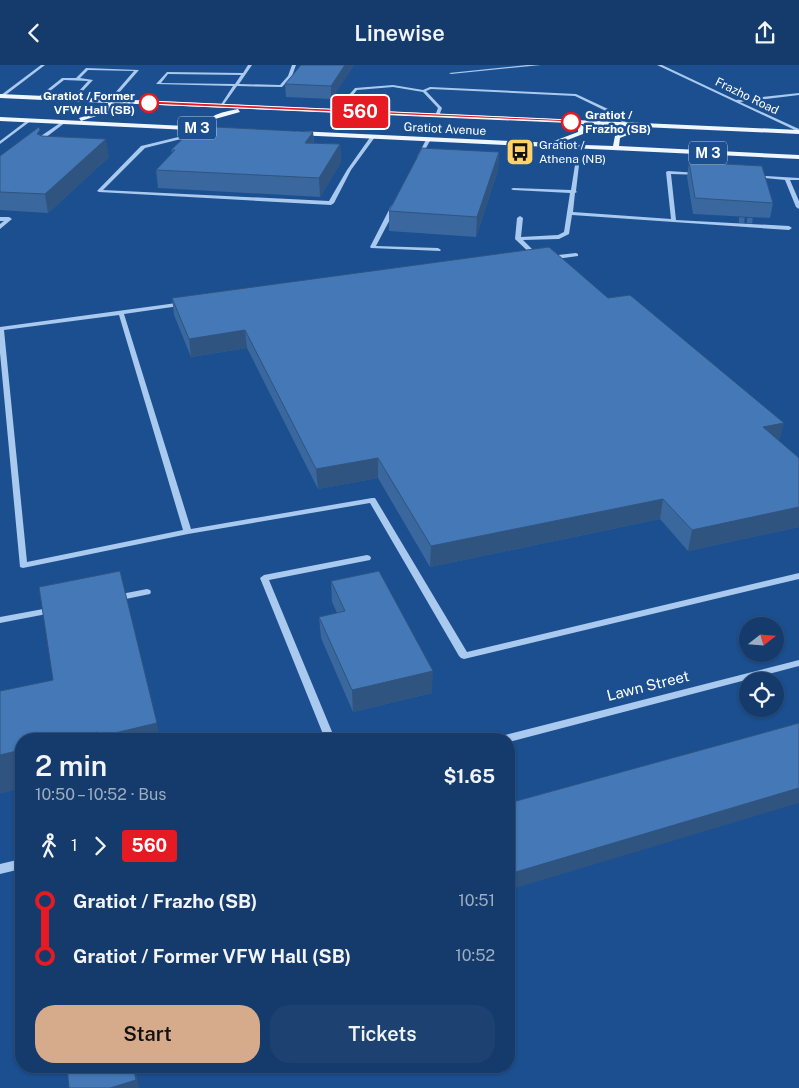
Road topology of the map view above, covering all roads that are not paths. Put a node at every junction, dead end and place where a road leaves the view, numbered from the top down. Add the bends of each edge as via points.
1 (43, 65) edge
2 (250, 65) edge
3 (294, 65) edge
4 (540, 65) edge
5 (659, 65) edge
6 (245, 73) junction
7 (451, 73) dead end
8 (77, 79) junction
9 (237, 85) junction
10 (424, 91) junction
11 (799, 95) edge
12 (1, 96) edge
13 (39, 98) junction
14 (68, 99) junction
15 (110, 101) junction
16 (734, 101) junction
17 (222, 106) junction
18 (256, 107) junction
19 (354, 112) junction
20 (437, 115) junction
21 (0, 119) edge
22 (30, 120) junction
23 (64, 122) junction
24 (571, 122) junction
25 (625, 124) junction
26 (657, 126) junction
27 (209, 129) junction
28 (218, 129) edge
29 (799, 132) edge
30 (292, 133) edge
31 (373, 137) junction
32 (429, 139) junction
33 (58, 140) edge
34 (0, 143) edge
35 (544, 145) junction
36 (616, 148) junction
37 (419, 157) junction
38 (429, 157) edge
39 (799, 157) edge
40 (415, 164) edge
41 (577, 165) dead end
42 (708, 174) edge
43 (747, 176) edge
44 (786, 178) junction
45 (799, 179) edge
46 (513, 189) dead end
47 (574, 193) junction
48 (399, 197) edge
49 (799, 207) edge
50 (571, 213) junction
51 (520, 218) dead end
52 (0, 219) edge
53 (739, 220) tunnel mouth
54 (674, 221) junction
55 (755, 221) tunnel mouth
56 (0, 227) edge
57 (518, 239) junction
58 (438, 250) dead end
59 (576, 255) dead end
60 (538, 259) junction
61 (529, 260) edge
62 (189, 304) edge
63 (121, 313) junction
64 (188, 532) junction
65 (367, 558) dead end
66 (799, 576) edge
67 (147, 592) dead end
68 (108, 599) edge
69 (68, 607) edge
70 (0, 621) edge
71 (799, 663) edge
72 (328, 733) edge
73 (515, 737) edge
74 (15, 865) edge
75 (0, 869) edge

1 - 12 street
2 - 6 lane
3 - 9 street via 281,86
4 - 7 street
5 - 16 street, Frazho Road
6 - 9 lane
6 - 9 street via 166,73 158,84
8 - 13 lane via 64,79
8 - 14 street via 91,80
8 - 15 street via 87,69 137,70
9 - 17 lane
10 - 19 lane via 392,86 356,89 350,95 360,104
10 - 20 street via 440,108
10 - 25 street via 430,88 576,95 620,116
11 - 16 street
12 - 13 main road, Gratiot Avenue / M 3
13 - 14 main road, Gratiot Avenue / M 3
14 - 15 main road, Gratiot Avenue / M 3
15 - 17 main road, Gratiot Avenue / M 3
15 - 23 main road via 112,107 104,113
16 - 29 street, Frazho Road
17 - 18 main road, Gratiot Avenue / M 3
18 - 19 main road, Gratiot Avenue / M 3
18 - 27 main road via 213,118
19 - 20 main road, Gratiot Avenue / M 3
20 - 24 main road, Gratiot Avenue / M 3
21 - 22 main road, M 3
22 - 23 main road, M 3
22 - 34 street
23 - 27 main road, M 3
23 - 33 street via 38,141
24 - 25 main road, Gratiot Avenue / M 3
24 - 35 main road via 581,127 581,133
25 - 26 main road, Gratiot Avenue / M 3
26 - 29 main road, Gratiot Avenue / M 3
26 - 36 main road via 622,134 616,140
27 - 28 main road, M 3
27 - 31 street via 142,147 99,191 331,203 349,170
30 - 31 main road, Gratiot Avenue / M 3
31 - 32 main road, Gratiot Avenue / M 3
32 - 35 main road, Gratiot Avenue / M 3
32 - 37 street
35 - 36 main road, Gratiot Avenue / M 3
36 - 39 main road, Gratiot Avenue / M 3
37 - 38 street
37 - 40 street
41 - 47 street
42 - 54 street via 668,172
43 - 44 street
44 - 45 street
44 - 49 street
46 - 47 street
47 - 50 street
48 - 58 street via 373,247
50 - 54 street
50 - 57 street via 567,233 558,237
51 - 57 street
52 - 56 street via 9,219
53 - 54 street via 697,218
54 - 55 street via 789,228
57 - 60 street
59 - 60 street
60 - 61 street
62 - 63 street
63 - 64 street
63 - 64 street via 1,329 23,565
64 - 66 street via 372,500 464,656
65 - 72 street via 264,578
67 - 68 street
69 - 70 street
71 - 73 street, Lawn Street
74 - 75 street

